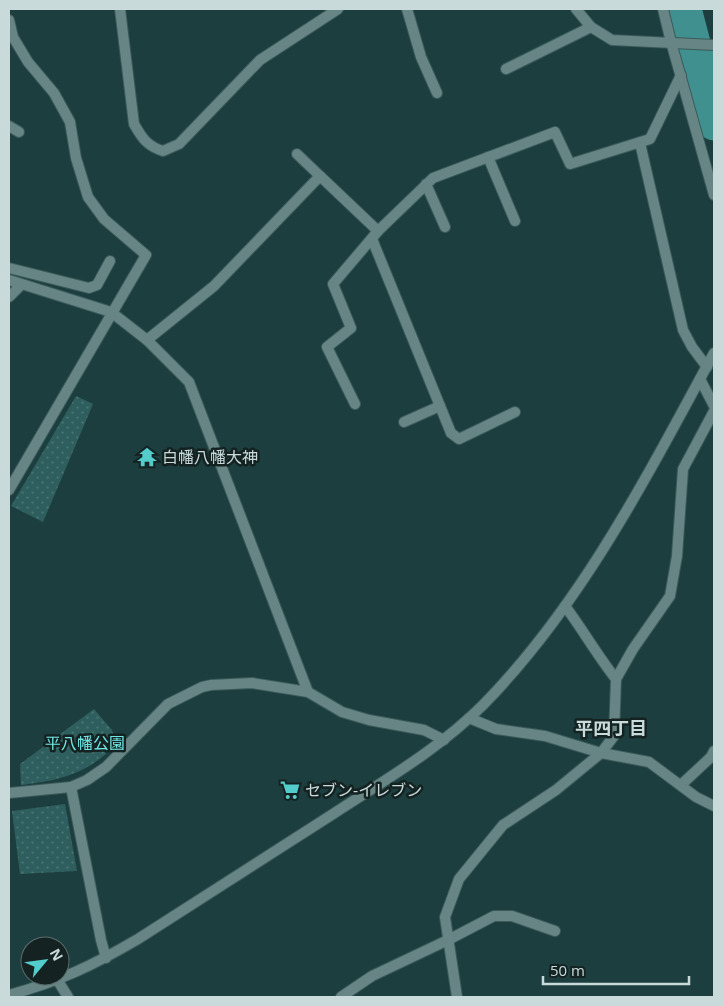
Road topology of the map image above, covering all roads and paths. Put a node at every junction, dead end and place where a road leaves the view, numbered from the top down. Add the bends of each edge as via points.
1 (120, 9) edge
2 (338, 9) edge
3 (407, 9) edge
4 (576, 9) edge
5 (663, 9) edge
6 (9, 20) edge
7 (591, 27) junction
8 (671, 42) junction
9 (714, 45) edge
10 (506, 69) dead end
11 (681, 75) junction
12 (437, 93) dead end
13 (9, 126) edge
14 (19, 132) dead end
15 (640, 144) junction
16 (297, 154) dead end
17 (488, 157) junction
18 (320, 176) junction
19 (426, 184) junction
20 (714, 195) edge
21 (515, 221) dead end
22 (445, 227) dead end
23 (375, 235) junction
24 (110, 261) dead end
25 (9, 268) edge
26 (9, 280) edge
27 (21, 285) junction
28 (9, 297) edge
29 (111, 312) junction
30 (147, 340) junction
31 (714, 353) edge
32 (707, 367) junction
33 (700, 379) junction
34 (355, 404) dead end
35 (440, 406) junction
36 (714, 406) edge
37 (714, 411) edge
38 (515, 412) dead end
39 (404, 422) dead end
40 (9, 490) edge
41 (565, 606) junction
42 (616, 679) junction
43 (308, 692) junction
44 (469, 718) junction
45 (444, 740) junction
46 (714, 751) edge
47 (601, 753) junction
48 (682, 784) junction
49 (71, 787) junction
50 (9, 793) edge
51 (714, 806) edge
52 (555, 931) dead end
53 (448, 940) junction
54 (106, 958) junction
55 (70, 975) edge
56 (39, 986) edge
57 (61, 986) edge
58 (9, 994) edge
59 (68, 997) edge
60 (341, 997) edge
61 (457, 997) edge

1 - 2 street via 134,124 142,139 152,148 163,151 179,144 260,60
3 - 12 street via 421,57
4 - 7 street
5 - 8 street
6 - 29 street via 13,37 23,54 54,93 70,122 76,158 88,197 104,220 146,255
7 - 8 street via 612,40
7 - 10 street
8 - 9 street
8 - 11 street
11 - 15 street via 650,139
11 - 20 street
13 - 14 street
15 - 17 street via 570,164 555,132
15 - 32 street via 683,330
16 - 18 street
17 - 19 street via 432,178
17 - 21 street
18 - 23 street
18 - 30 street via 214,286
19 - 22 street
19 - 23 street
23 - 34 street via 333,284 351,328 327,348
23 - 35 street
24 - 25 street via 97,285 89,288
26 - 27 street
27 - 28 street
27 - 29 street
29 - 30 street
29 - 40 street
30 - 43 street via 189,382
31 - 32 street
32 - 33 street
33 - 36 street
33 - 41 street via 626,512
35 - 38 street via 451,434 459,439
35 - 39 street
37 - 42 street via 684,469 670,596
41 - 42 street
41 - 44 street via 533,650
42 - 47 street via 614,736
43 - 45 street via 342,712 424,730
43 - 49 street via 252,683 202,686 168,704 106,767
44 - 45 street
44 - 47 street via 496,729 545,736
45 - 54 street via 206,897
46 - 48 street via 712,758
47 - 48 street via 648,762
47 - 53 street via 556,790 502,825 459,879 445,917
48 - 51 street via 696,797
49 - 50 street
49 - 54 street
52 - 53 street via 512,916 494,916
53 - 60 street via 372,976
53 - 61 street
54 - 55 street
56 - 58 street
57 - 59 street

